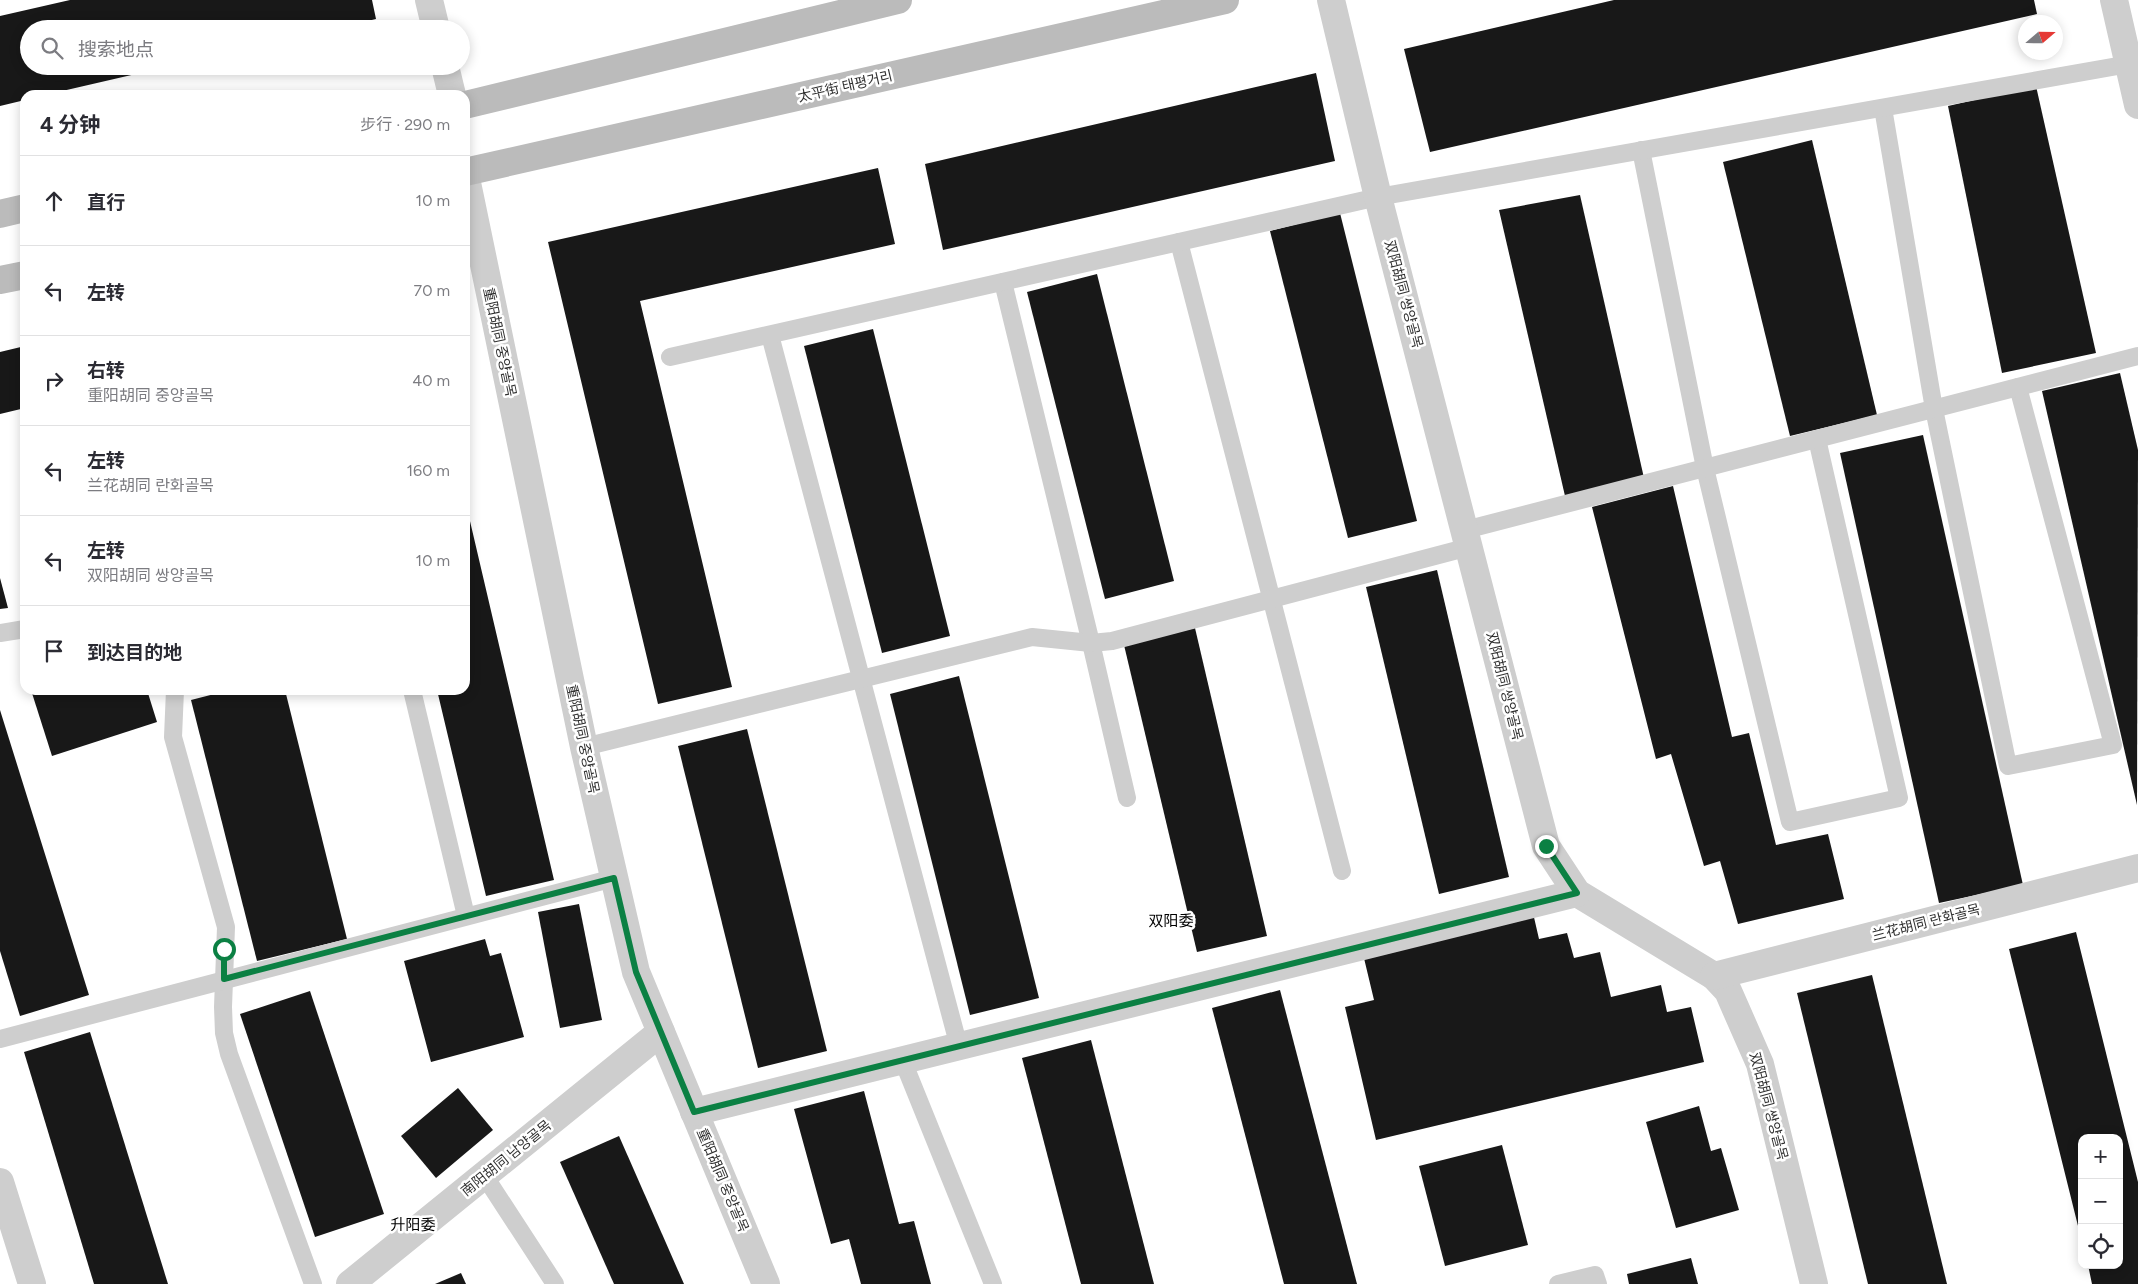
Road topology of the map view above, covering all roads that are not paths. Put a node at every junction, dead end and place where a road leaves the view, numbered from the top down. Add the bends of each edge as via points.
1 (429, 0) edge
2 (898, 0) edge
3 (1225, 0) edge
4 (1331, 0) edge
5 (2114, 0) edge
6 (434, 20) edge
7 (2128, 64) junction
8 (447, 75) edge
9 (451, 90) edge
10 (470, 103) edge
11 (2138, 104) edge
12 (1883, 108) junction
13 (1642, 150) junction
14 (470, 172) edge
15 (470, 197) edge
16 (1378, 197) junction
17 (20, 209) edge
18 (0, 214) edge
19 (1179, 242) junction
20 (20, 276) edge
21 (0, 280) edge
22 (1004, 282) junction
23 (770, 335) junction
24 (2138, 356) edge
25 (670, 357) dead end
26 (2018, 387) junction
27 (1934, 408) junction
28 (1818, 439) junction
29 (1706, 468) junction
30 (1467, 538) junction
31 (1272, 599) junction
32 (20, 629) edge
33 (0, 633) edge
34 (1092, 643) junction
35 (860, 679) junction
36 (175, 695) edge
37 (413, 695) edge
38 (584, 748) junction
39 (1126, 798) dead end
40 (2138, 868) edge
41 (1342, 871) dead end
42 (614, 878) junction
43 (1577, 893) junction
44 (466, 916) junction
45 (1714, 976) junction
46 (224, 979) junction
47 (661, 1032) junction
48 (0, 1039) edge
49 (958, 1047) junction
50 (903, 1060) junction
51 (694, 1112) junction
52 (484, 1175) junction
53 (0, 1182) edge
54 (32, 1284) edge
55 (313, 1284) edge
56 (350, 1284) edge
57 (554, 1284) edge
58 (766, 1284) edge
59 (993, 1284) edge
60 (1558, 1284) edge
61 (1598, 1284) edge
62 (1814, 1284) edge

1 - 6 street
2 - 10 main road
3 - 14 main road, 太平街 태평거리
4 - 16 street, 双阳胡同 쌍양골목
5 - 7 street
7 - 11 street
7 - 12 lane
8 - 9 street
12 - 13 lane
12 - 27 lane
13 - 16 lane
13 - 29 lane
15 - 38 street, 重阳胡同 중양골목
16 - 19 lane
16 - 30 street, 双阳胡同 쌍양골목
17 - 18 main road
19 - 22 lane
19 - 31 lane
20 - 21 main road
22 - 23 lane
22 - 34 lane
23 - 25 lane
23 - 35 lane
24 - 26 lane
26 - 27 lane
26 - 27 lane via 2113,745 2008,766
27 - 28 lane
28 - 29 lane
28 - 29 lane via 1899,798 1790,822
29 - 30 lane
30 - 31 lane
30 - 43 street, 双阳胡同 쌍양골목 via 1546,846
31 - 34 lane via 1112,641
31 - 41 lane
32 - 33 lane
34 - 35 lane via 1032,637
34 - 39 lane
35 - 38 lane
35 - 49 lane
36 - 46 lane via 174,737 226,928
37 - 44 lane
38 - 42 street, 重阳胡同 중양골목
40 - 45 street, 兰花胡同 란화골목
42 - 44 lane
42 - 47 street, 重阳胡同 중양골목 via 636,972
43 - 45 street, 双阳胡同 쌍양골목
43 - 49 street
44 - 46 lane
45 - 62 street, 双阳胡同 쌍양골목 via 1728,991 1760,1064
46 - 48 lane
46 - 55 lane via 224,1033 229,1054
47 - 51 street, 重阳胡同 중양골목
47 - 52 street, 南阳胡同 남양골목
49 - 50 street
50 - 51 street
50 - 59 lane
51 - 58 street, 重阳胡同 중양골목
52 - 56 street, 南阳胡同 남양골목
52 - 57 lane
53 - 54 street
60 - 61 lane via 1595,1275

